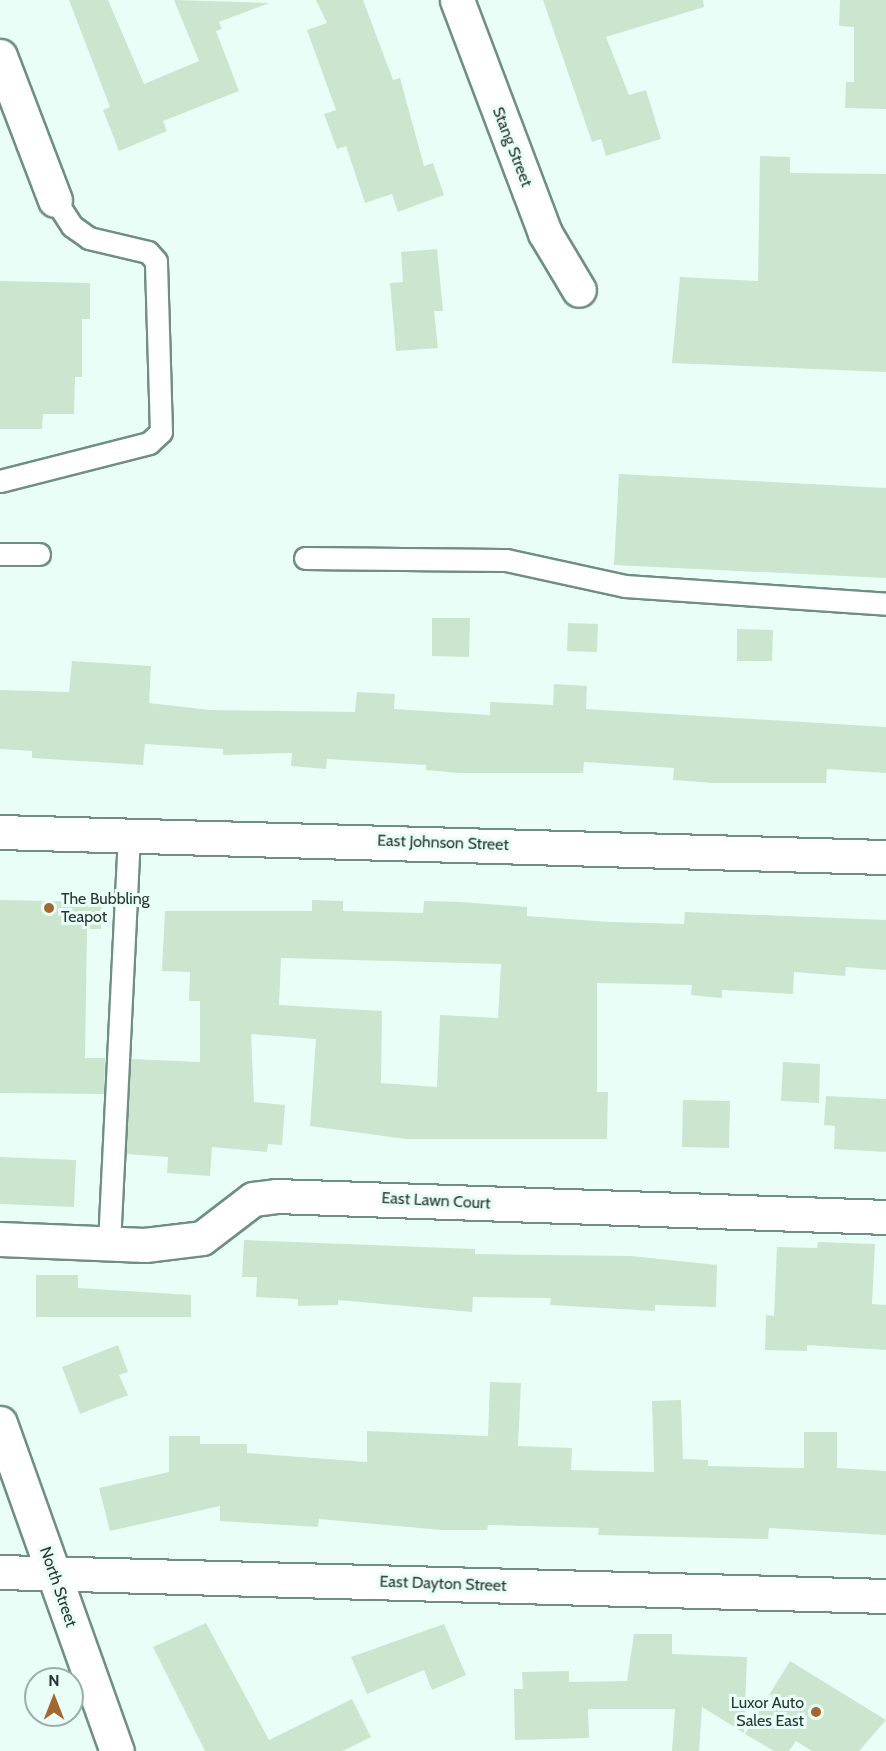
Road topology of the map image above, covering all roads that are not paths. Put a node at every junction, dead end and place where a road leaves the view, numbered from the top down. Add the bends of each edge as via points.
1 (457, 0) edge
2 (0, 56) edge
3 (55, 200) joint
4 (579, 290) dead end
5 (0, 481) edge
6 (0, 554) edge
7 (39, 554) dead end
8 (305, 558) dead end
9 (886, 604) edge
10 (0, 832) edge
11 (129, 833) junction
12 (886, 857) edge
13 (886, 1217) edge
14 (0, 1239) edge
15 (109, 1244) junction
16 (0, 1423) edge
17 (0, 1572) edge
18 (53, 1573) junction
19 (886, 1596) edge
20 (117, 1751) edge

1 - 4 street, Stang Street via 544,233
2 - 3 street
3 - 5 lane via 72,226 89,238 148,252 156,261 161,432 149,443
6 - 7 lane
8 - 9 lane via 506,560 625,586
10 - 11 street, East Johnson Street
11 - 12 street, East Johnson Street
11 - 15 lane
13 - 15 street, East Lawn Court via 276,1196 254,1199 202,1238
14 - 15 street, East Lawn Court
16 - 18 street, North Street
17 - 18 street, East Dayton Street
18 - 19 street, East Dayton Street
18 - 20 street, North Street

